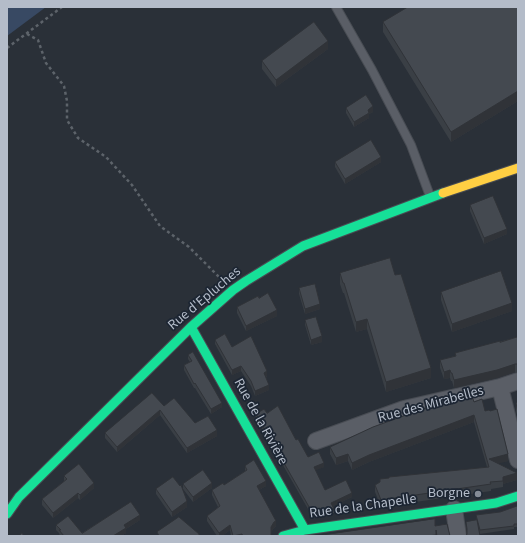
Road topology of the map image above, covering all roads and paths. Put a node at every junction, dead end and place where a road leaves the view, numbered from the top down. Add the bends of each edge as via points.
1 (62, 7) edge
2 (336, 7) edge
3 (27, 34) junction
4 (7, 48) edge
5 (518, 168) edge
6 (430, 197) junction
7 (233, 290) junction
8 (191, 327) junction
9 (518, 382) edge
10 (500, 387) junction
11 (316, 441) dead end
12 (518, 460) edge
13 (518, 496) edge
14 (19, 497) junction
15 (7, 502) edge
16 (454, 509) junction
17 (7, 514) edge
18 (305, 530) junction
19 (283, 536) edge
20 (458, 536) edge

1 - 3 path
2 - 6 lane via 411,145
3 - 4 path
3 - 7 path via 38,40 46,63 64,86 67,120 78,138 106,156 132,185 160,226 189,247
5 - 6 street, Rue d'Epluches
6 - 7 street, Rue d'Epluches via 303,246
7 - 8 street, Rue d'Epluches
8 - 14 street, Rue d'Epluches
8 - 18 street, Rue de la Rivière
9 - 10 street, Rue des Mirabelles
10 - 11 street, Rue des Mirabelles via 404,409
10 - 12 street, Rue des Mirabelles
13 - 16 street, Rue de la Chapelle via 496,503
14 - 15 lane
14 - 17 street, Rue d'Epluches
16 - 18 street, Rue de la Chapelle
16 - 20 street
18 - 19 street, Rue de la Chapelle

